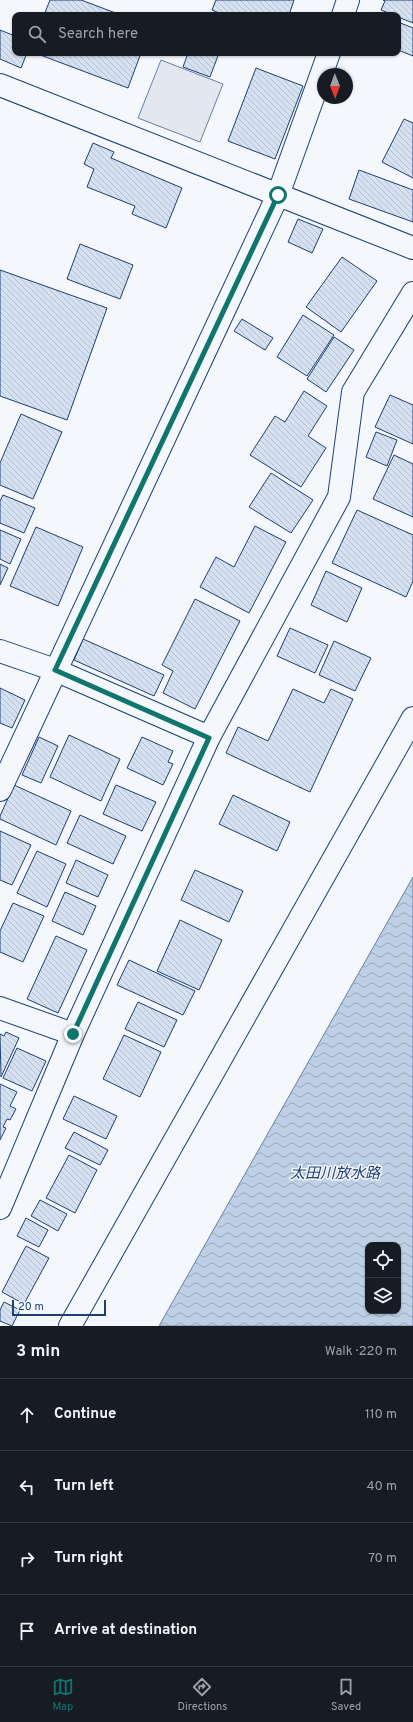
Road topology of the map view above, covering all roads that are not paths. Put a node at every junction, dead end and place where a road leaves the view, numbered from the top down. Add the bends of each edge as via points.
1 (348, 0) edge
2 (344, 12) edge
3 (328, 56) edge
4 (0, 85) edge
5 (278, 195) junction
6 (413, 248) edge
7 (413, 293) edge
8 (0, 651) edge
9 (55, 670) junction
10 (413, 718) edge
11 (209, 738) junction
12 (0, 790) edge
13 (0, 1008) edge
14 (73, 1034) junction
15 (0, 1208) edge
16 (70, 1326) edge

1 - 2 street
3 - 5 street
4 - 5 street
5 - 6 street
5 - 9 street
7 - 11 street via 353,392 339,497
8 - 9 street
9 - 11 street
9 - 12 street
10 - 16 street
11 - 14 street
13 - 14 street
14 - 15 street

